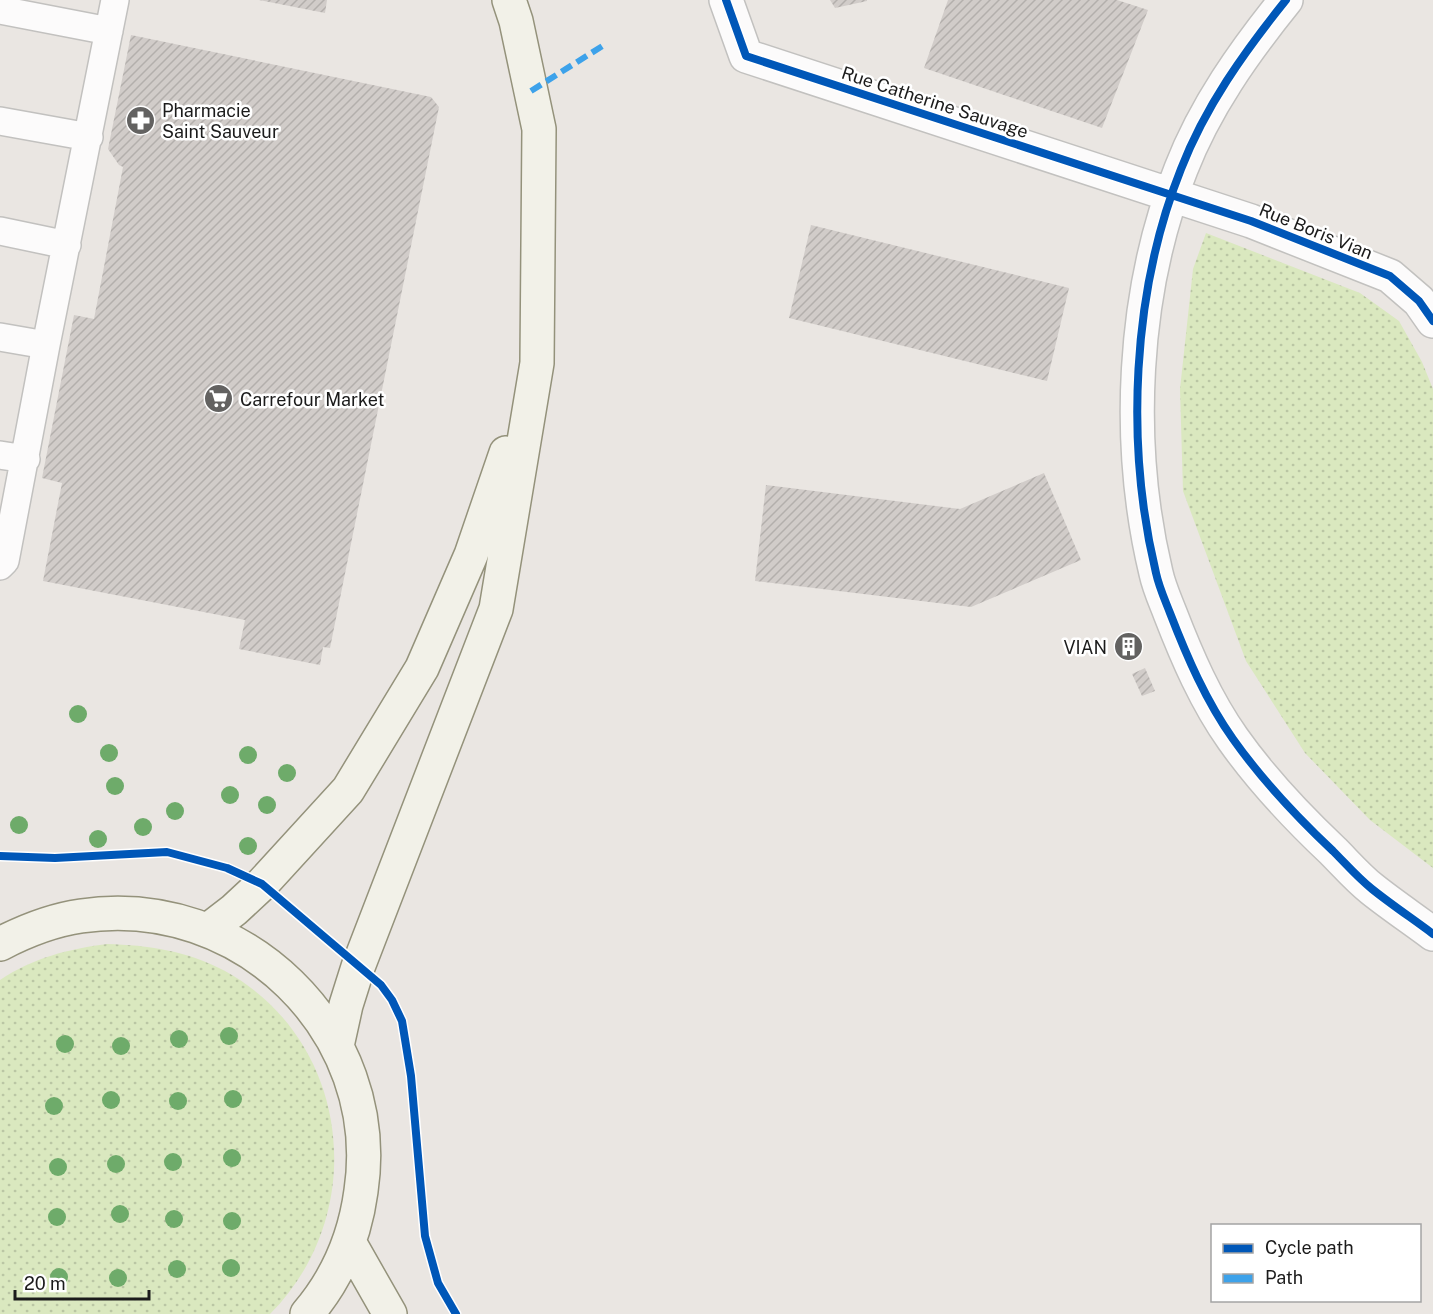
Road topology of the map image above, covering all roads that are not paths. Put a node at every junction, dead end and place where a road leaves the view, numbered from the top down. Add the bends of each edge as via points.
1 (115, 0) edge
2 (509, 0) edge
3 (726, 0) edge
4 (1286, 0) edge
5 (0, 10) edge
6 (109, 31) junction
7 (0, 121) edge
8 (89, 137) junction
9 (1171, 195) junction
10 (0, 231) edge
11 (67, 245) junction
12 (1433, 321) edge
13 (0, 337) edge
14 (46, 345) junction
15 (537, 363) junction
16 (13, 457) edge
17 (0, 566) edge
18 (208, 930) junction
19 (1433, 934) edge
20 (0, 944) edge
21 (337, 1046) junction
22 (349, 1242) junction
23 (307, 1314) edge
24 (390, 1314) edge

1 - 6 lane
2 - 15 main road via 539,129
3 - 9 street, Rue Catherine Sauvage via 746,57
4 - 9 street via 1231,73 1200,127
5 - 6 lane
6 - 8 lane
7 - 8 lane
8 - 11 lane
9 - 12 street, Rue Boris Vian via 1251,221 1390,276 1419,301
9 - 19 street via 1142,314 1138,378 1139,453 1156,574 1188,660 1232,738 1296,816 1370,887
10 - 11 lane
11 - 14 lane
13 - 14 lane
14 - 16 lane
15 - 18 main road via 471,555 422,668 348,790 262,884
15 - 21 main road via 496,609 358,967
16 - 17 lane via 5,561
18 - 20 main road via 145,914 112,913 49,923
18 - 21 main road via 248,949 283,976 313,1009
21 - 22 main road via 360,1113 364,1143 359,1209
22 - 23 main road via 327,1287
22 - 24 main road

